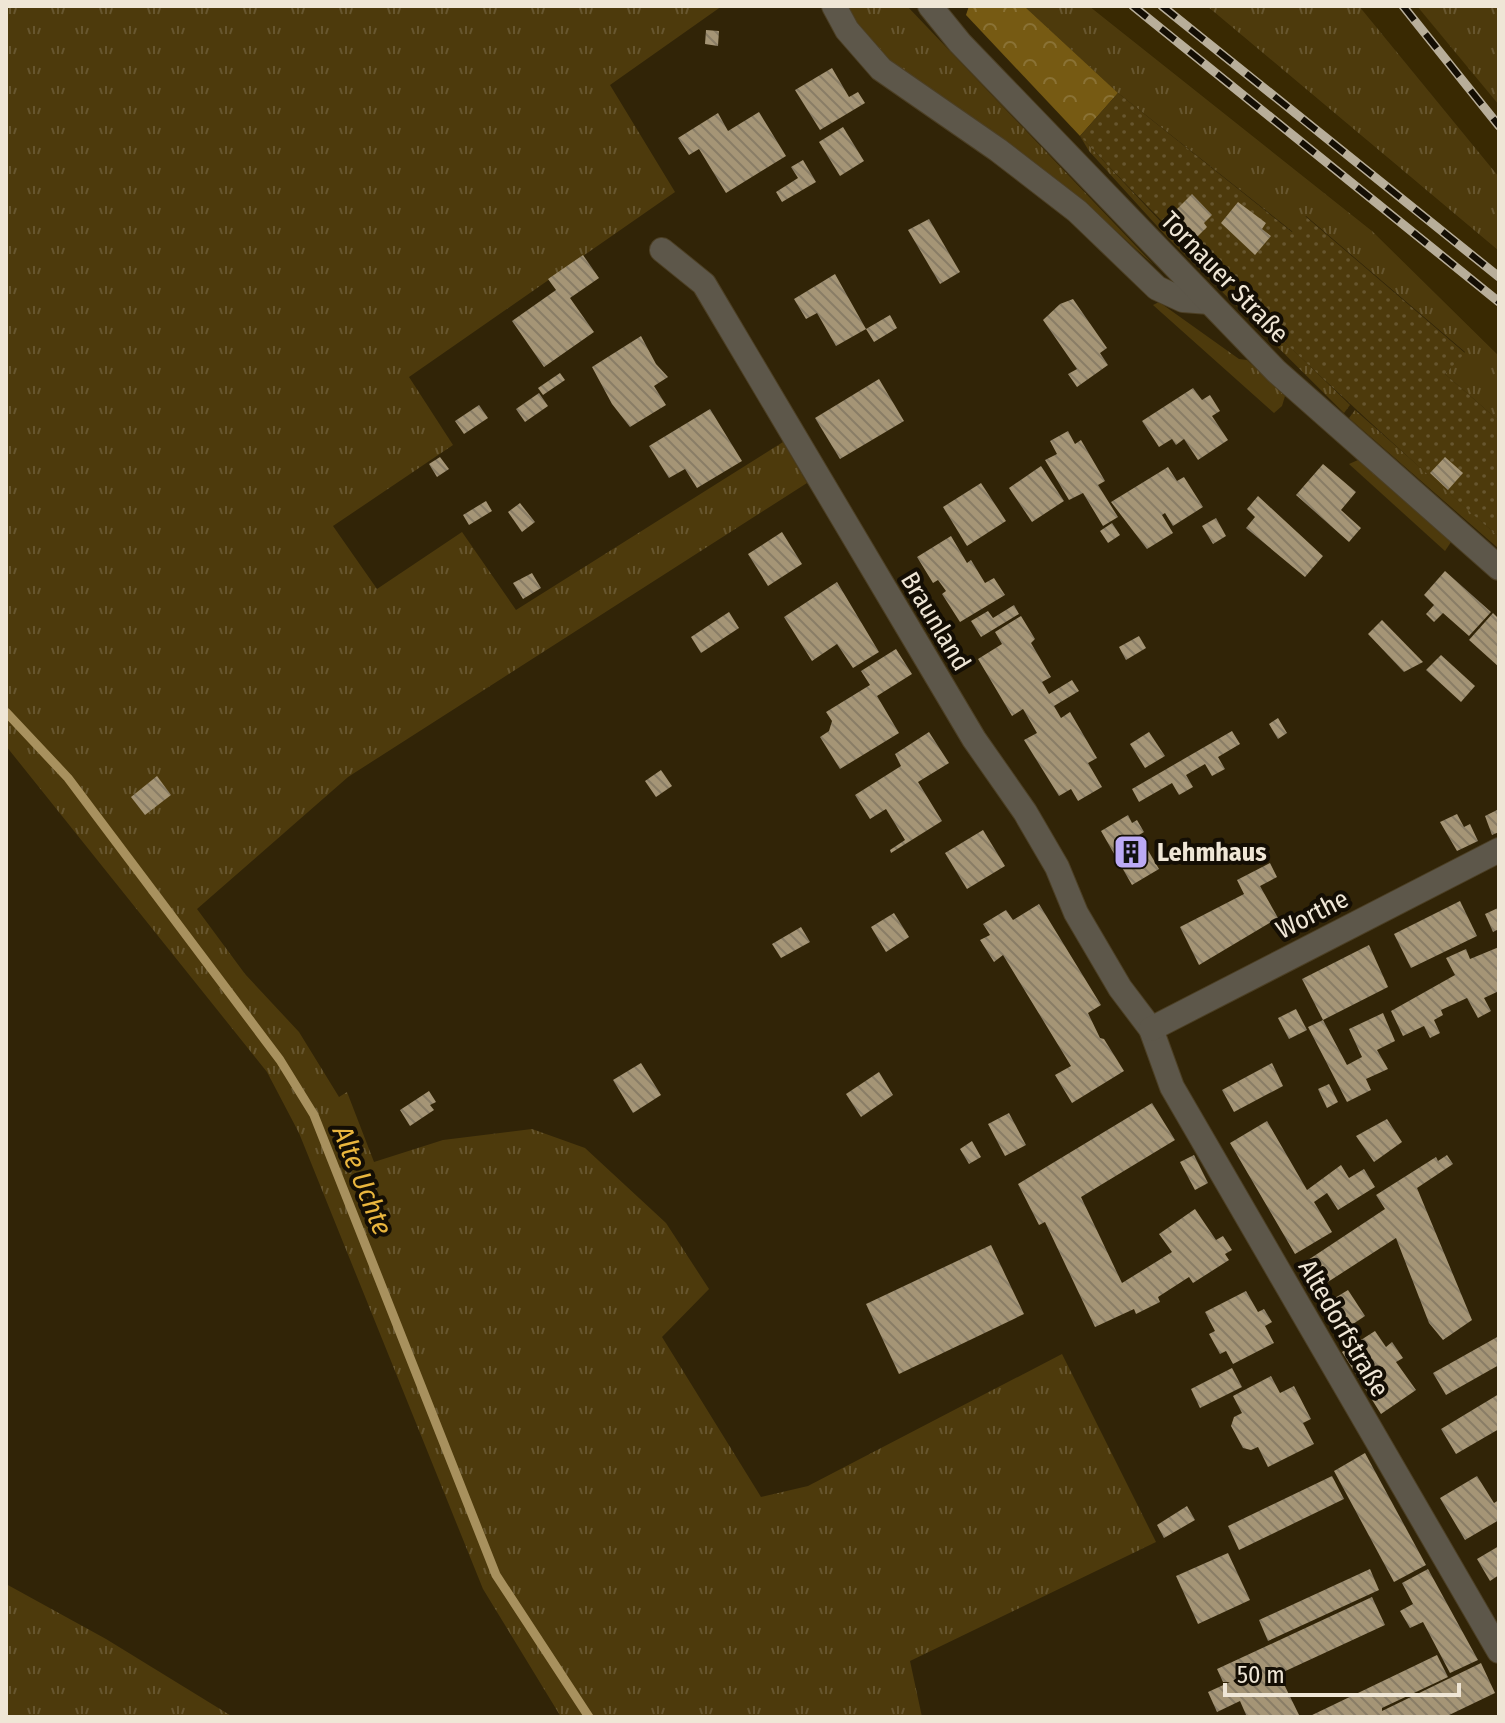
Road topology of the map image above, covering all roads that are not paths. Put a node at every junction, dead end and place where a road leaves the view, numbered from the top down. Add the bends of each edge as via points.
1 (834, 6) edge
2 (930, 6) edge
3 (662, 250) dead end
4 (1209, 302) junction
5 (1499, 568) edge
6 (1499, 850) edge
7 (1151, 1029) junction
8 (1499, 1651) edge

1 - 4 street via 881,69 1077,211 1157,288 1183,300
2 - 4 street, Tornauer Straße
3 - 7 street, Braunland via 704,284 974,739 1025,812 1120,988
4 - 5 street, Tornauer Straße via 1310,401
6 - 7 street, Worthe
7 - 8 street, Altedorfstraße via 1172,1087

